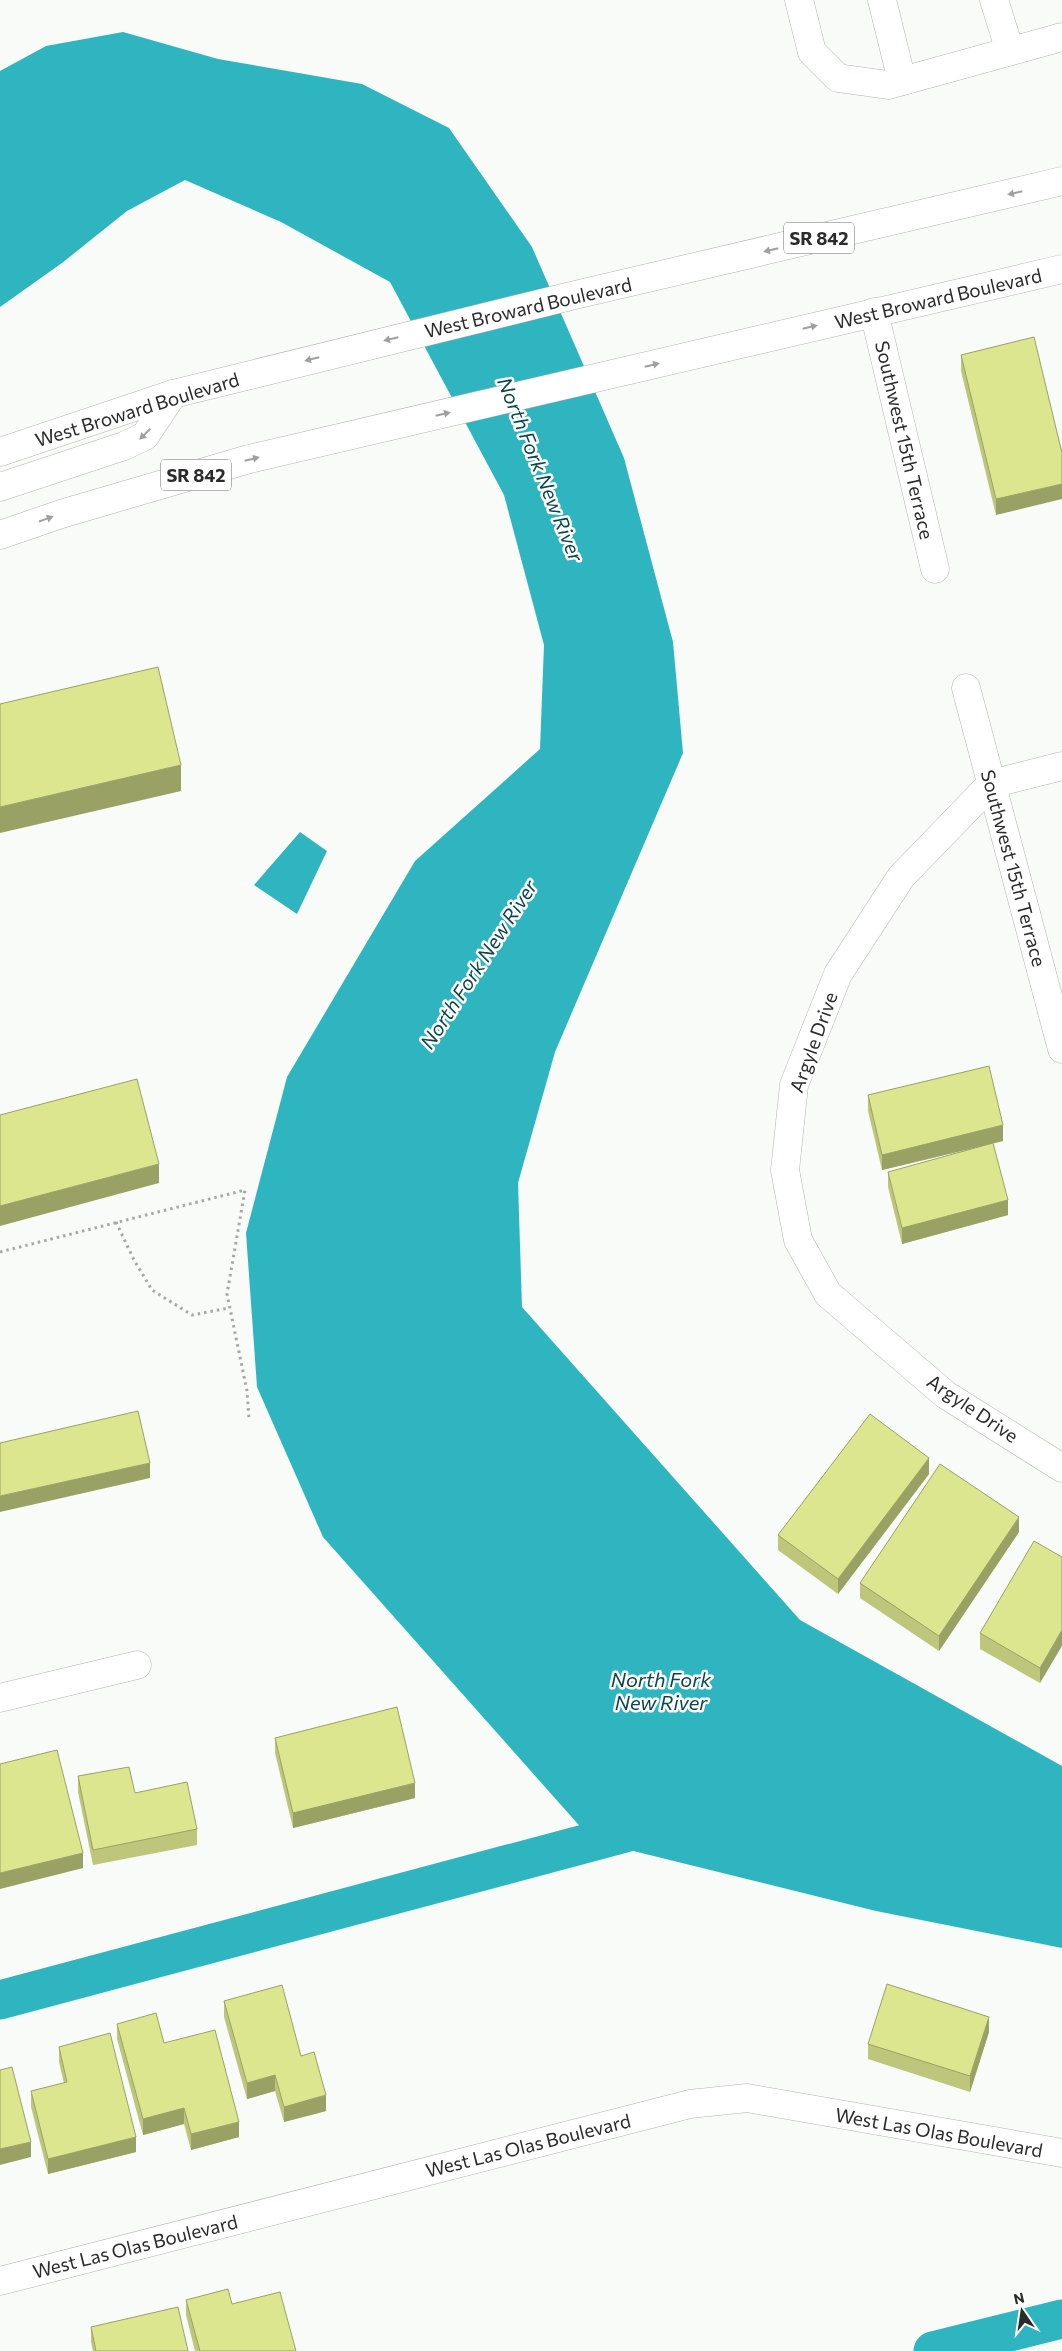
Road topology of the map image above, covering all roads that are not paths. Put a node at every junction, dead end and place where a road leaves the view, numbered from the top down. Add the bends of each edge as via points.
1 (799, 0) edge
2 (882, 0) edge
3 (994, 0) edge
4 (1062, 37) edge
5 (1010, 51) junction
6 (902, 81) junction
7 (1062, 182) edge
8 (1062, 269) edge
9 (874, 312) junction
10 (173, 394) junction
11 (0, 452) edge
12 (0, 487) edge
13 (0, 535) edge
14 (935, 569) dead end
15 (966, 688) dead end
16 (1062, 766) edge
17 (990, 784) junction
18 (1062, 1049) edge
19 (1062, 1468) edge
20 (137, 1666) dead end
21 (0, 1698) edge
22 (1062, 2153) edge
23 (0, 2281) edge

1 - 6 street via 812,52 838,78 888,85
2 - 6 street
3 - 5 street
4 - 5 street
5 - 6 street
7 -> 10 street, West Broward Boulevard / SR 842 via 575,295
8 - 9 street, West Broward Boulevard / SR 842
13 -> 9 street, West Broward Boulevard / SR 842 via 249,459
9 - 14 street, Southwest 15th Terrace
10 - 11 street, West Broward Boulevard / SR 842
10 -> 12 street via 145,436
15 - 17 street, Southwest 15th Terrace
16 - 17 street
17 - 18 street, Southwest 15th Terrace
17 - 19 street, Argyle Drive via 901,877 838,974 794,1085 786,1170 798,1240 828,1294 946,1395
20 - 21 street
22 - 23 street, West Las Olas Boulevard via 747,2098 690,2104

